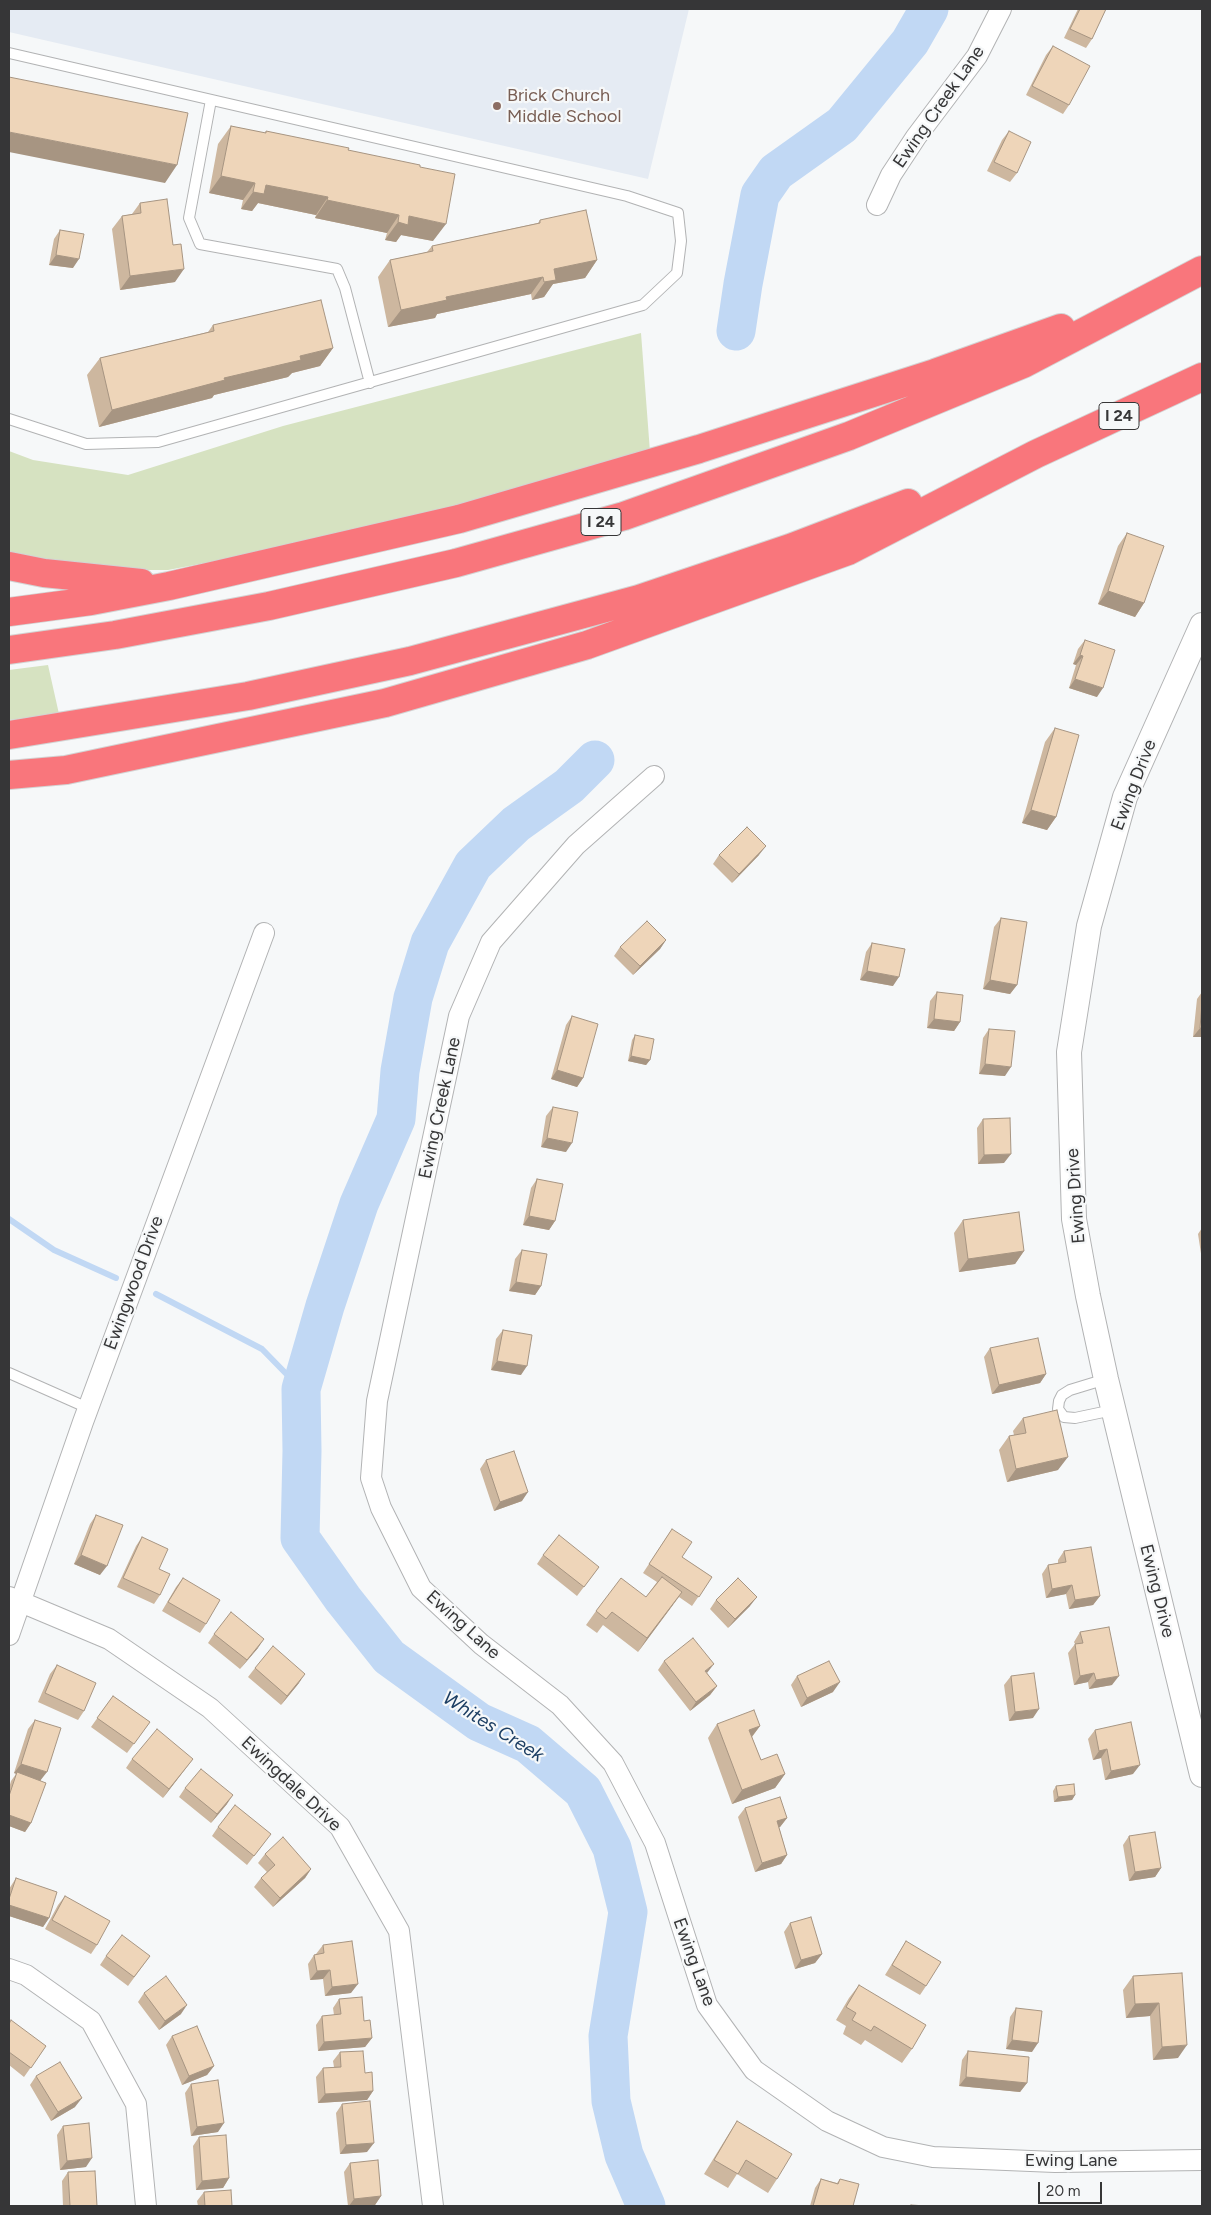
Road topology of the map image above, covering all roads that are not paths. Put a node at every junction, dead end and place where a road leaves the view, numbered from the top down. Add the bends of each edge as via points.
1 (1001, 9) edge
2 (9, 53) edge
3 (211, 100) junction
4 (877, 206) dead end
5 (1202, 270) edge
6 (1161, 292) junction
7 (1202, 377) edge
8 (370, 382) junction
9 (9, 419) edge
10 (1036, 454) junction
11 (9, 566) edge
12 (170, 586) junction
13 (9, 612) edge
14 (1202, 625) edge
15 (9, 650) edge
16 (9, 734) edge
17 (66, 770) junction
18 (9, 775) edge
19 (654, 776) dead end
20 (9, 784) edge
21 (264, 934) dead end
22 (9, 1373) edge
23 (1106, 1380) junction
24 (88, 1408) junction
25 (1113, 1410) junction
26 (380, 1508) joint
27 (15, 1599) edge
28 (9, 1635) edge
29 (1202, 1775) edge
30 (9, 1970) edge
31 (1202, 2160) edge
32 (146, 2206) edge
33 (433, 2206) edge

1 - 4 street, Ewing Creek Lane via 977,56 916,137 891,175
2 - 3 lane
3 - 8 lane via 189,218 200,244 338,269
3 - 8 lane via 627,196 678,213 681,241 677,273 644,306
5 - 6 highway, I 24
6 - 12 highway via 935,373 690,452 460,520
6 - 15 highway, I 24 via 1023,364 849,436 624,516 456,563 269,606 115,635
7 - 10 highway, I 24
8 - 9 lane via 158,442 86,444
10 - 16 highway, I 24 via 790,548 639,598 410,661 248,696
10 - 17 highway via 848,551 588,645 385,703
11 - 12 highway via 44,573
12 - 13 highway
14 - 23 street, Ewing Drive via 1125,797 1089,926 1069,1052 1074,1218
17 - 18 highway
17 - 20 highway
19 - 26 street, Ewing Creek Lane via 576,845 491,942 459,1016 377,1401 371,1478
21 - 24 street, Ewingwood Drive
22 - 24 lane
23 - 25 street, Ewing Drive
23 - 25 lane via 1070,1390 1059,1401 1058,1409 1064,1417 1075,1418
24 - 27 street, Ewingwood Drive
25 - 29 street, Ewing Drive
26 - 31 street, Ewing Lane via 421,1588 481,1644 560,1705 613,1763 655,1843 707,2005 754,2070 827,2121 884,2147 933,2157 1054,2162
27 - 28 street, Ewingwood Drive
27 - 33 street, Ewingdale Drive via 109,1639 210,1708 340,1827 399,1931
30 - 32 street via 26,1975 91,2021 136,2104

